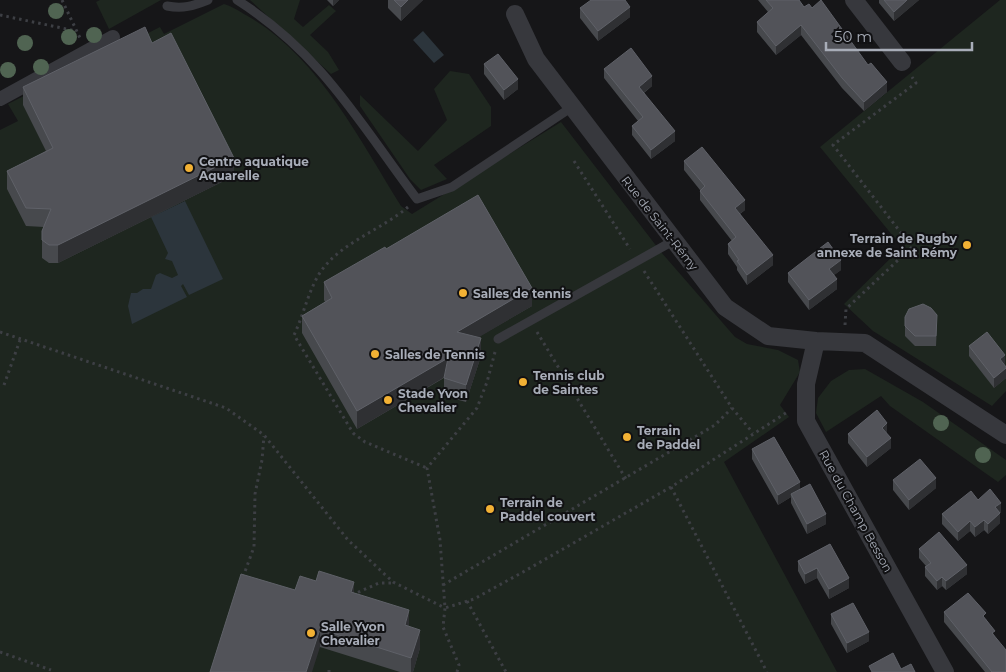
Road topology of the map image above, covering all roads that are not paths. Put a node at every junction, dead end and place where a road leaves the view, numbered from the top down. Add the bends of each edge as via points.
1 (208, 0) edge
2 (237, 0) edge
3 (854, 0) edge
4 (167, 6) dead end
5 (515, 14) dead end
6 (113, 37) dead end
7 (902, 62) road end
8 (0, 99) edge
9 (572, 107) junction
10 (673, 241) junction
11 (498, 339) road end
12 (816, 341) junction
13 (1006, 435) edge
14 (945, 672) edge

1 - 4 lane via 192,7
2 - 9 lane via 259,14 316,64 362,120 417,199 452,186
3 - 7 street
5 - 9 street, Rue de Saint-Rémy via 536,59
6 - 8 street
9 - 10 street, Rue de Saint-Rémy
10 - 11 lane
10 - 12 street, Rue de Saint-Rémy via 725,307 768,336
12 - 13 street, Rue de Saint-Rémy via 865,343
12 - 14 street, Rue du Champ Besson via 806,384 806,421

